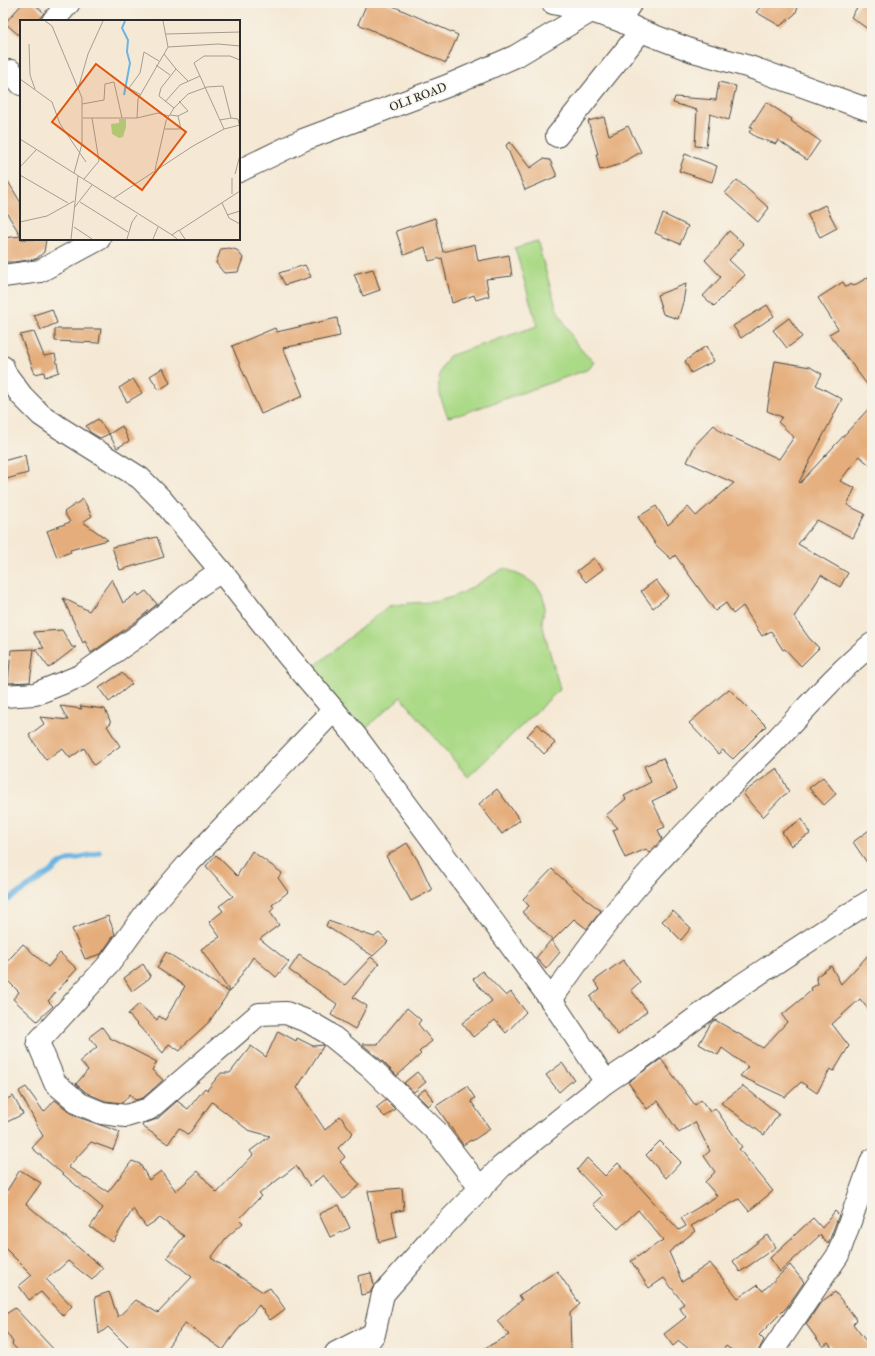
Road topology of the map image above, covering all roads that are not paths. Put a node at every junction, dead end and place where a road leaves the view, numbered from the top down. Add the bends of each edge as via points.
1 (69, 3) edge
2 (553, 3) edge
3 (631, 3) edge
4 (591, 11) junction
5 (54, 20) edge
6 (619, 20) junction
7 (641, 31) junction
8 (872, 111) edge
9 (557, 136) dead end
10 (240, 171) edge
11 (97, 240) edge
12 (3, 276) edge
13 (3, 367) edge
14 (221, 571) junction
15 (872, 644) edge
16 (3, 696) edge
17 (334, 710) junction
18 (872, 900) edge
19 (551, 1000) junction
20 (606, 1082) junction
21 (872, 1160) edge
22 (481, 1189) junction
23 (374, 1334) junction
24 (336, 1353) edge
25 (360, 1353) edge
26 (771, 1353) edge

1 - 5 street
2 - 4 street
3 - 6 street
4 - 6 street
4 - 10 street, OLI ROAD via 516,56 447,86 303,140
6 - 7 street
7 - 8 street
7 - 9 street
11 - 12 street via 40,271
13 - 14 street via 22,396 41,415 140,478 161,499
14 - 16 street via 80,676 35,694
14 - 17 street
15 - 19 street via 817,696 642,881 588,948
17 - 19 street
17 - 22 street via 188,864 148,910 109,964 38,1042 55,1083 80,1104 102,1113 126,1116 148,1109 259,1014 286,1012 328,1033 371,1068 438,1133
18 - 20 street via 734,990
19 - 20 street
20 - 22 street via 501,1167
21 - 26 street via 838,1255
22 - 23 street via 383,1294
23 - 24 street
23 - 25 street

